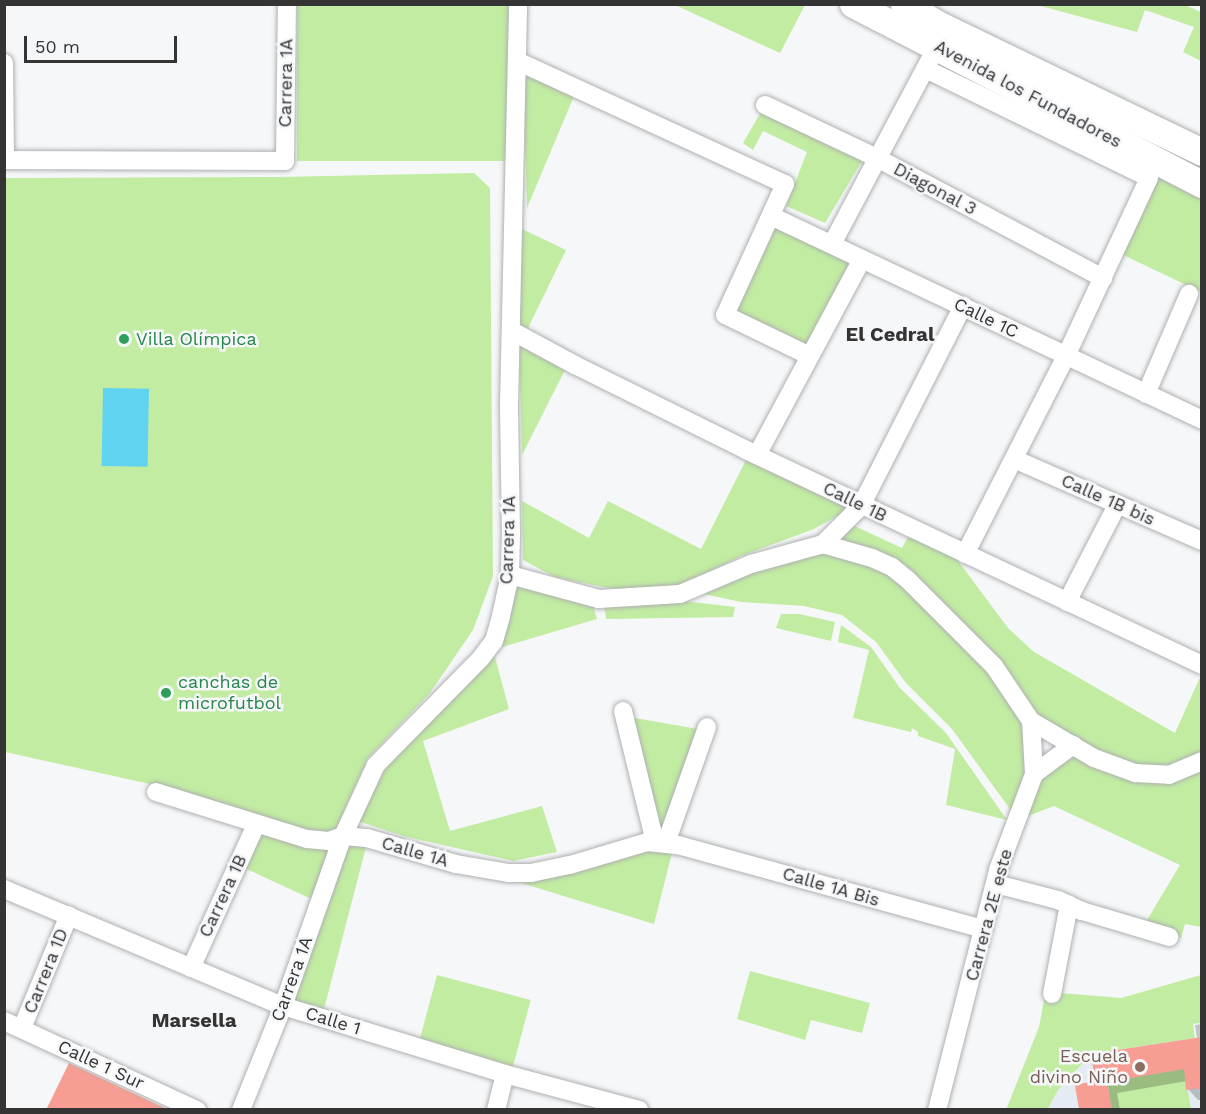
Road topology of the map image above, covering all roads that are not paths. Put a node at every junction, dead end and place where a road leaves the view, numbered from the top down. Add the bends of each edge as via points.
1 (287, 4) edge
2 (518, 4) edge
3 (853, 4) edge
4 (904, 4) edge
5 (932, 57) junction
6 (517, 61) junction
7 (4, 63) edge
8 (765, 105) dead end
9 (1202, 152) edge
10 (879, 159) junction
11 (5, 160) edge
12 (1202, 184) edge
13 (771, 216) junction
14 (832, 244) junction
15 (862, 259) junction
16 (1103, 278) junction
17 (1189, 294) dead end
18 (963, 306) junction
19 (512, 331) junction
20 (810, 356) junction
21 (1066, 356) junction
22 (1146, 394) junction
23 (1202, 420) edge
24 (757, 455) junction
25 (1014, 459) junction
26 (1117, 505) junction
27 (861, 506) junction
28 (1202, 541) edge
29 (824, 544) junction
30 (966, 554) junction
31 (510, 575) junction
32 (1067, 602) junction
33 (1202, 665) edge
34 (623, 711) dead end
35 (1030, 721) junction
36 (707, 727) dead end
37 (1072, 745) junction
38 (1202, 761) edge
39 (1034, 774) junction
40 (156, 792) dead end
41 (256, 825) junction
42 (343, 836) junction
43 (667, 843) junction
44 (996, 884) junction
45 (4, 889) edge
46 (1069, 905) junction
47 (69, 915) junction
48 (984, 929) junction
49 (1169, 937) dead end
50 (190, 968) junction
51 (1052, 994) dead end
52 (283, 1006) junction
53 (4, 1021) edge
54 (22, 1028) junction
55 (505, 1074) junction
56 (197, 1110) edge
57 (241, 1110) edge
58 (495, 1110) edge
59 (639, 1110) edge
60 (937, 1110) edge

1 - 11 street, Carrera 1A via 285,161
2 - 6 street, Carrera 1A
3 - 5 main road, Avenida los Fundadores
4 - 9 main road, Avenida los Fundadores
5 - 10 street
5 - 12 main road, Avenida los Fundadores
5 - 16 street via 1149,178
6 - 13 street via 784,184
6 - 19 street, Carrera 1A
7 - 11 street
8 - 10 street, Diagonal 3
10 - 14 street
10 - 16 street, Diagonal 3
13 - 14 street, Calle 1C
13 - 20 street via 725,315
14 - 15 street, Calle 1C
15 - 18 street, Calle 1C
15 - 20 street
16 - 21 street
17 - 22 street
18 - 21 street, Calle 1C
18 - 27 street
19 - 24 street, Calle 1B
19 - 31 street, Carrera 1A
20 - 24 street
21 - 22 street, Calle 1C
21 - 25 street
22 - 23 street, Calle 1C
24 - 27 street, Calle 1B
25 - 26 street, Calle 1B bis
25 - 30 street
26 - 28 street, Calle 1B bis
26 - 32 street
27 - 29 street
27 - 30 street, Calle 1B
29 - 31 street via 751,564 680,594 599,599
29 - 35 street via 872,558 908,580 994,666
30 - 32 street, Calle 1B
31 - 42 street, Carrera 1A via 494,641 376,765
32 - 33 street, Calle 1B
34 - 43 street
35 - 37 street
35 - 39 street, Carrera 2E este
36 - 43 street
37 - 38 street via 1094,758 1135,772 1170,775
37 - 39 street
39 - 44 street, Carrera 2E este
40 - 41 street, Calle 1A
41 - 42 street, Calle 1A via 308,839 329,841
41 - 50 street, Carrera 1B
42 - 43 street, Calle 1A via 367,838 456,864 509,873 531,873
42 - 52 street, Carrera 1A
43 - 48 street, Calle 1A Bis
44 - 46 street
44 - 48 street, Carrera 2E este
45 - 47 street, Calle 1
46 - 49 street
46 - 51 street
47 - 50 street, Calle 1
47 - 54 street, Carrera 1D
48 - 60 street, Carrera 2E este
50 - 52 street, Calle 1
52 - 55 street, Calle 1
52 - 57 street, Carrera 1A
53 - 54 street, Calle 1 Sur
54 - 56 street, Calle 1 Sur
55 - 58 street
55 - 59 street, Calle 1

